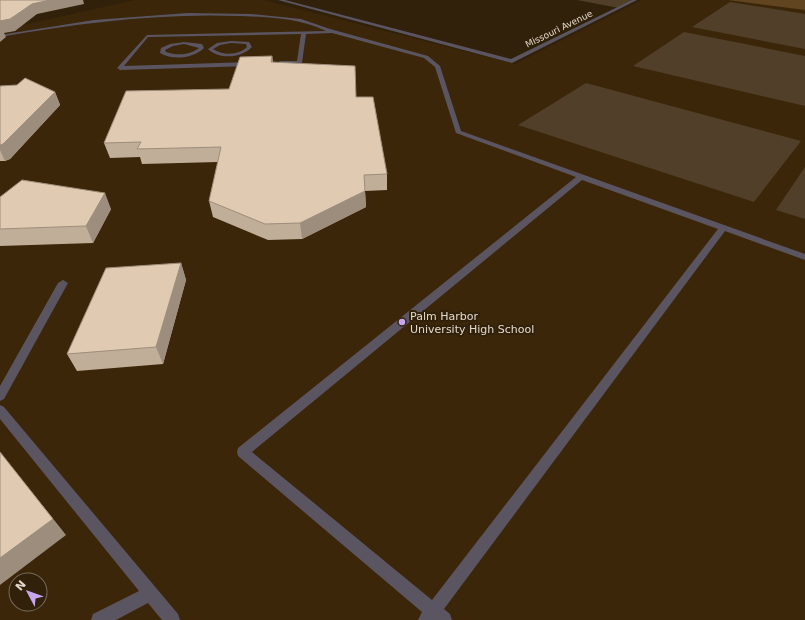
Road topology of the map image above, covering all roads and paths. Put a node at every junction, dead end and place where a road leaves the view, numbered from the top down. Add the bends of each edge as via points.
1 (115, 0) edge
2 (280, 0) edge
3 (635, 0) edge
4 (122, 2) dead end
5 (304, 32) junction
6 (334, 32) junction
7 (213, 34) junction
8 (0, 36) edge
9 (206, 49) junction
10 (260, 64) edge
11 (275, 64) edge
12 (581, 177) junction
13 (723, 228) junction
14 (805, 257) edge
15 (63, 283) dead end
16 (0, 396) edge
17 (0, 410) edge
18 (150, 594) junction
19 (434, 617) edge
20 (99, 620) edge
21 (172, 620) edge

1 - 4 street
2 - 3 street, Missouri Avenue via 512,61
5 - 6 street
5 - 7 street
5 - 11 street via 299,63
6 - 8 street via 319,25 294,19 201,14 79,23
6 - 12 street via 426,58 437,66 458,132
7 - 9 street
7 - 10 street via 147,36 120,68
9 - 9 street via 226,54 245,51 250,47 247,43 231,42
9 - 9 street via 200,45 184,43 167,46 162,51 177,56
12 - 13 street
12 - 19 street via 243,452
13 - 14 street
13 - 19 street
15 - 16 street
17 - 18 street
18 - 20 street
18 - 21 street

